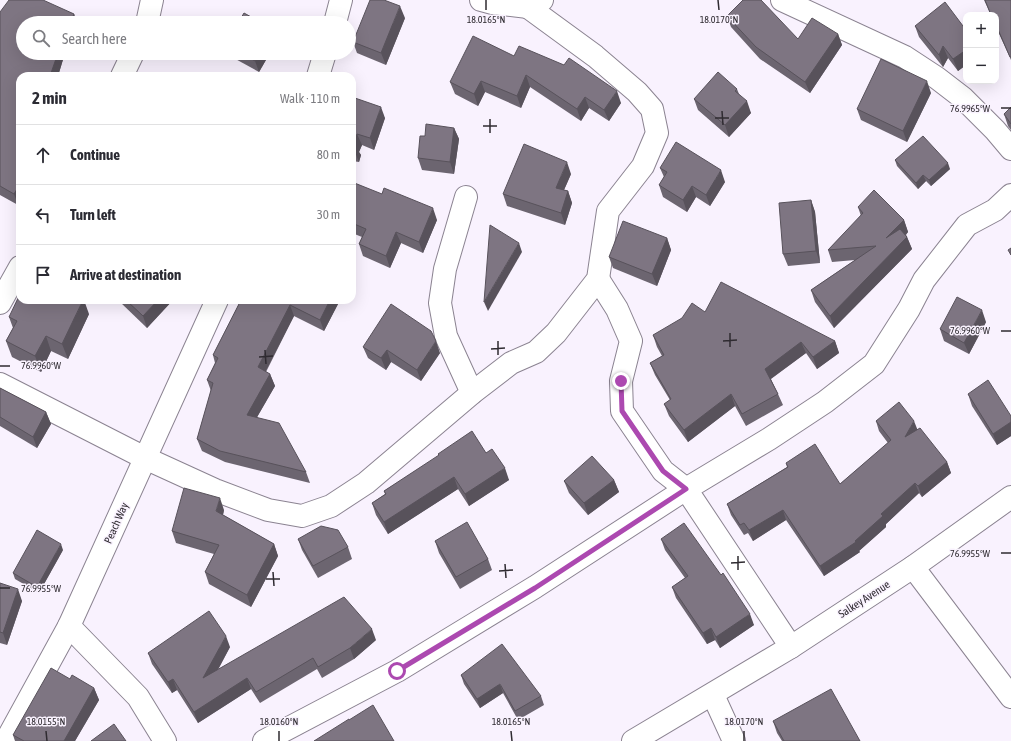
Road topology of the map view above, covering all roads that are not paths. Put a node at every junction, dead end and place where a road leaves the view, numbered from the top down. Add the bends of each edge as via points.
1 (152, 0) edge
2 (341, 0) edge
3 (481, 0) edge
4 (782, 0) edge
5 (535, 4) edge
6 (149, 16) edge
7 (337, 16) edge
8 (130, 60) edge
9 (323, 60) edge
10 (124, 72) edge
11 (319, 72) edge
12 (1011, 149) edge
13 (1011, 195) edge
14 (466, 197) dead end
15 (16, 274) edge
16 (598, 279) junction
17 (0, 304) edge
18 (215, 304) edge
19 (0, 384) edge
20 (472, 393) junction
21 (144, 458) junction
22 (686, 489) junction
23 (1011, 497) edge
24 (913, 567) junction
25 (70, 626) junction
26 (791, 647) junction
27 (713, 695) junction
28 (1011, 698) edge
29 (6, 741) edge
30 (165, 741) edge
31 (264, 741) edge
32 (633, 741) edge
33 (734, 741) edge

1 - 6 street
2 - 7 street
3 - 5 street via 492,3
4 - 12 street via 904,57 937,78 963,98
5 - 16 street via 637,92 652,109 657,133 643,166 608,211
8 - 10 street
9 - 11 street
13 - 22 street via 995,210 967,225 924,280 874,364 825,402
14 - 20 street via 445,269 440,303 446,336
15 - 17 street
16 - 20 street via 556,333 536,352 510,363
16 - 22 street via 617,309 631,341 621,381 622,411 663,471
18 - 21 street, Peach Way
19 - 21 street
20 - 21 street via 366,483 331,506 302,516 268,510 215,490
21 - 25 street, Peach Way
22 - 26 street
22 - 31 street via 535,588 397,671
23 - 24 street, Salkey Avenue
24 - 26 street, Salkey Avenue
24 - 28 street
25 - 29 street, Peach Way
25 - 30 street via 138,697
26 - 27 street, Salkey Avenue
27 - 32 street, Salkey Avenue
27 - 33 street

